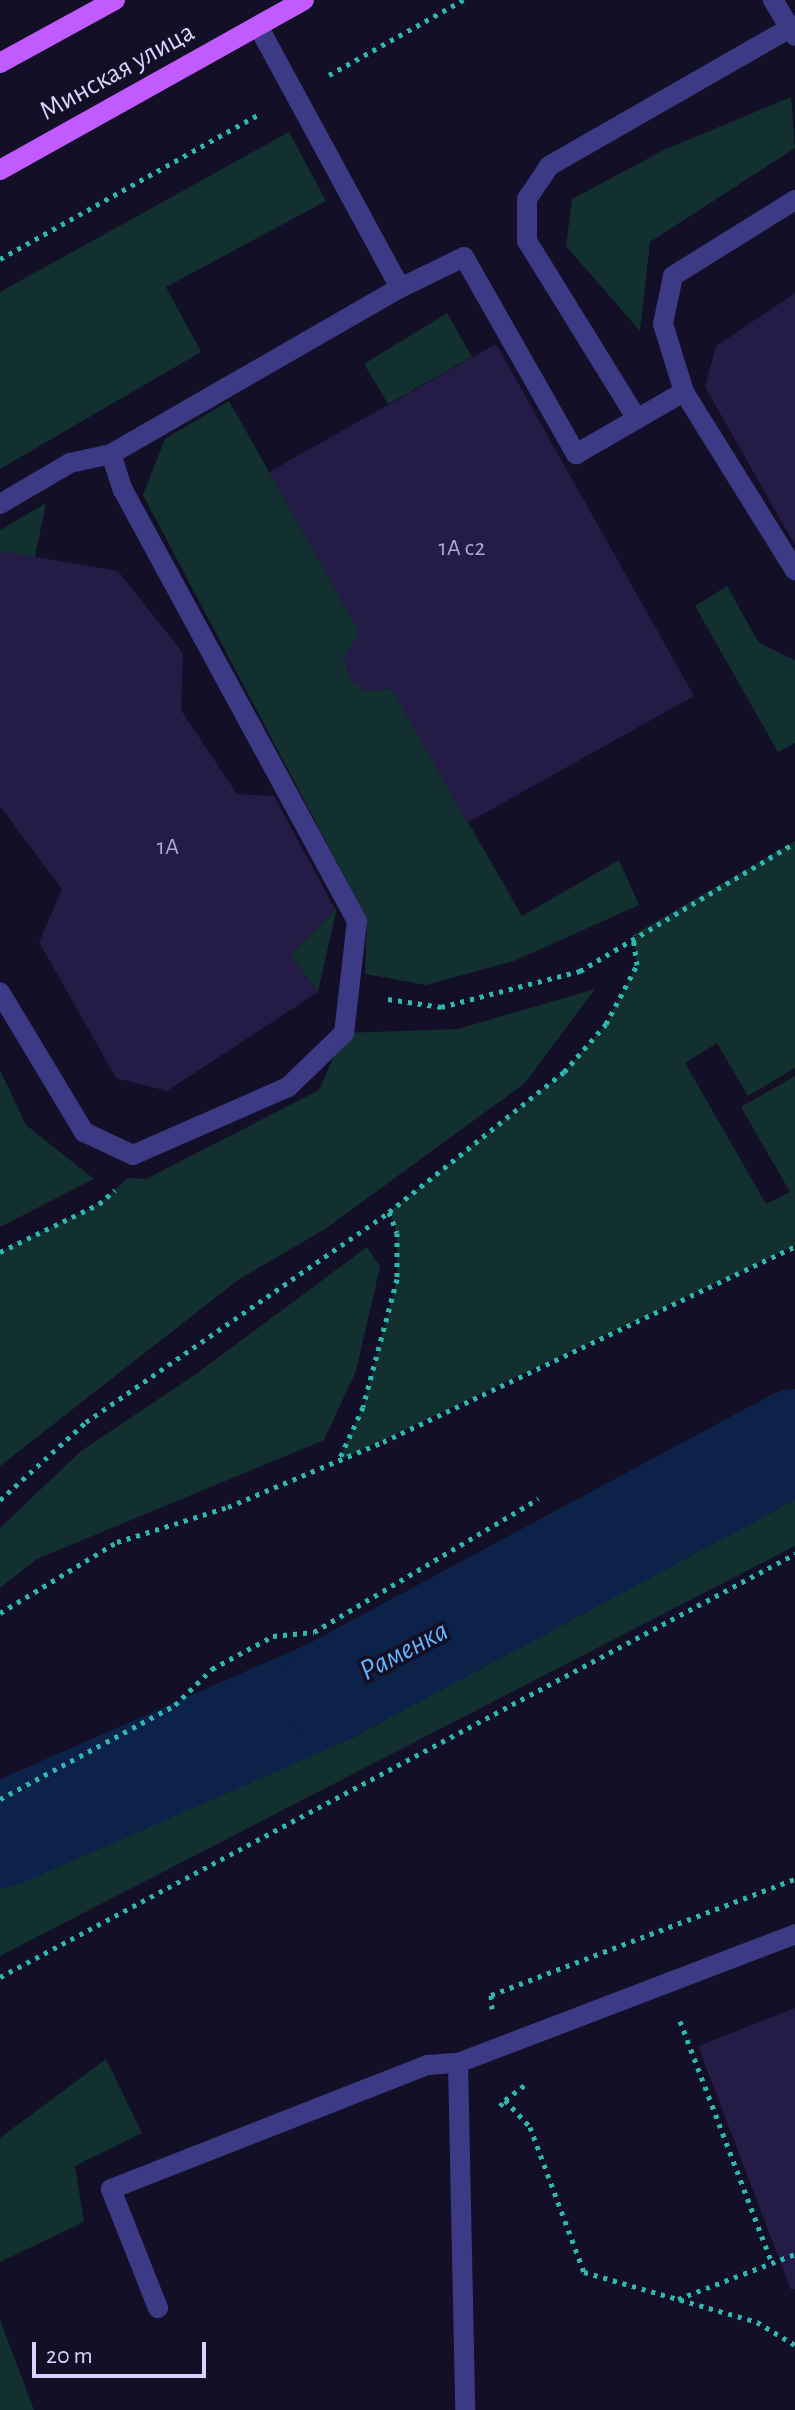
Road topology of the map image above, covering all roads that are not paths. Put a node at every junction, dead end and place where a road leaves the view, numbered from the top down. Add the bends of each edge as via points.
1 (115, 0) edge
2 (304, 0) edge
3 (773, 0) edge
4 (258, 26) junction
5 (793, 30) edge
6 (0, 63) edge
7 (0, 170) edge
8 (795, 200) edge
9 (400, 288) junction
10 (684, 392) junction
11 (637, 419) junction
12 (111, 454) junction
13 (0, 504) edge
14 (795, 570) edge
15 (0, 992) edge
16 (795, 1934) edge
17 (458, 2063) junction
18 (158, 2308) dead end
19 (465, 2410) edge

1 - 6 main road
2 - 4 main road, Минская улица
3 - 5 lane
4 - 7 main road, Минская улица
4 - 9 lane
5 - 11 lane via 549,166 527,199 527,241
8 - 10 lane via 673,276 663,324
9 - 11 lane via 464,257 576,454
9 - 12 lane
10 - 11 lane
10 - 14 lane
12 - 13 lane via 70,463
12 - 15 lane via 123,490 357,921 344,1033 288,1087 133,1155 84,1132
16 - 17 lane
17 - 18 lane via 427,2065 111,2189
17 - 19 lane

